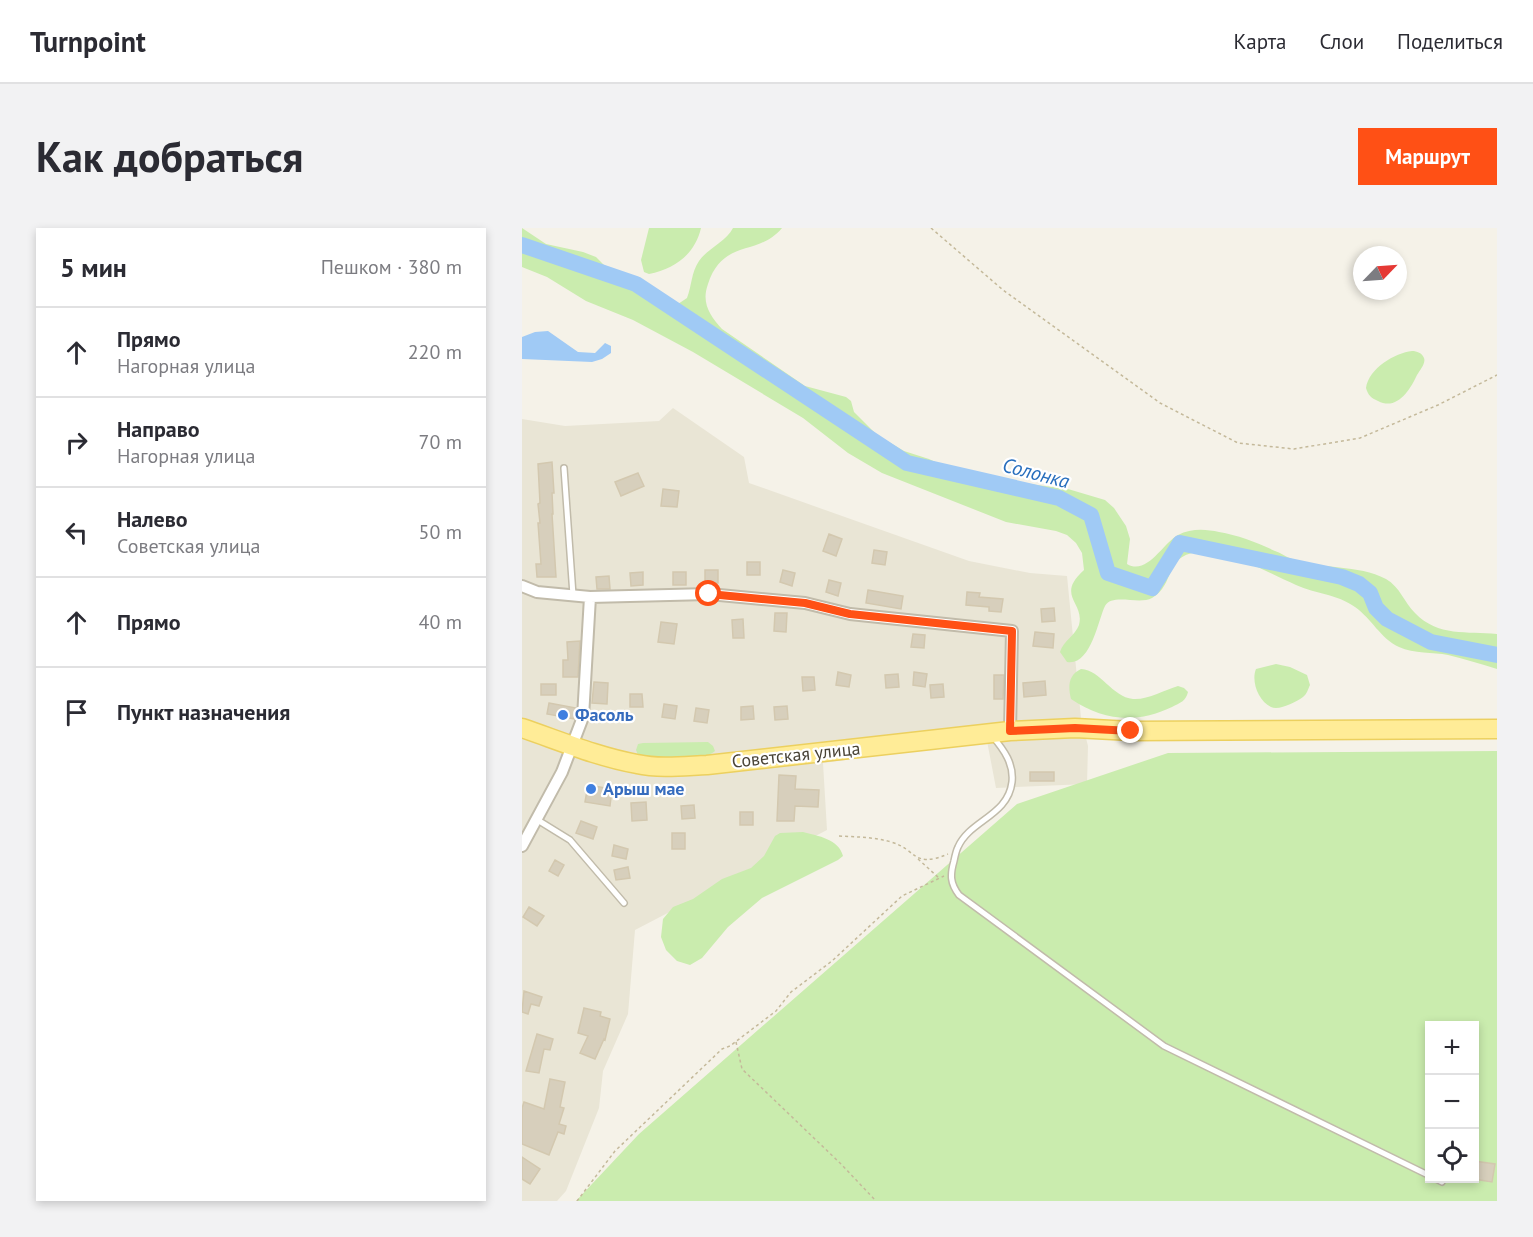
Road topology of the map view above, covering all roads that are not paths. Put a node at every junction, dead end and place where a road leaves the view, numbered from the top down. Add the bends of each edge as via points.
1 (564, 468) dead end
2 (522, 586) edge
3 (573, 596) junction
4 (590, 597) junction
5 (522, 728) edge
6 (1497, 729) edge
7 (1010, 731) junction
8 (990, 733) junction
9 (571, 745) junction
10 (536, 819) junction
11 (526, 829) edge
12 (522, 846) edge
13 (624, 903) dead end
14 (1425, 1174) edge

1 - 3 lane
2 - 3 street via 537,592
3 - 4 street
4 - 7 street via 709,594 1012,631
4 - 9 street via 583,717
5 - 9 main road, Советская улица
6 - 7 main road, Советская улица
7 - 8 main road, Советская улица
8 - 9 main road, Советская улица via 665,767 639,765
8 - 14 lane via 1011,766 1011,793 958,846 950,873 959,895 1164,1046
9 - 10 street via 562,772
10 - 11 street
10 - 13 lane via 570,840
11 - 12 street

